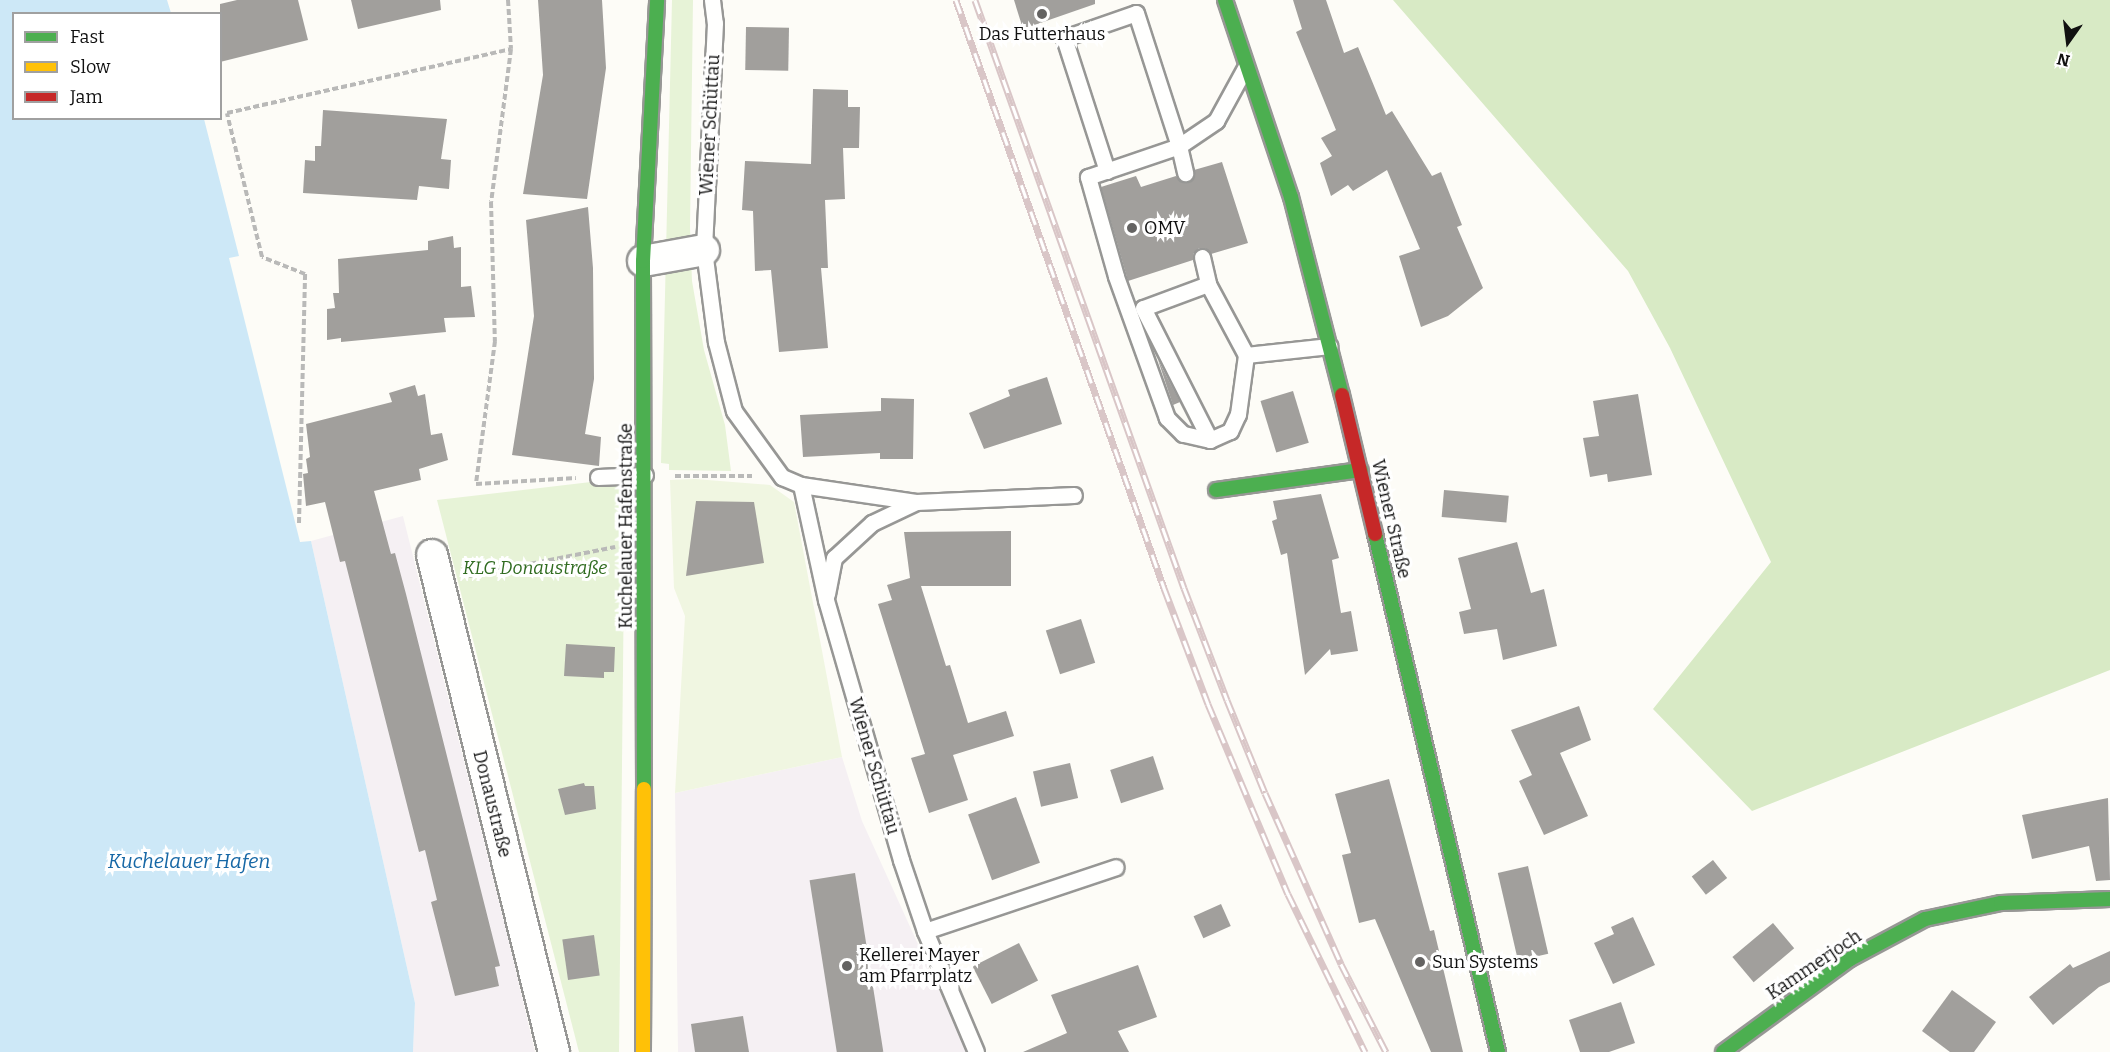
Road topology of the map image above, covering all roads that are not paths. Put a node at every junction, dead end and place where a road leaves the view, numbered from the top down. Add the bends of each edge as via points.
1 (657, 0) edge
2 (712, 0) edge
3 (1225, 0) edge
4 (1247, 65) junction
5 (1179, 146) junction
6 (1107, 171) junction
7 (1185, 173) dead end
8 (705, 250) junction
9 (1202, 257) dead end
10 (643, 261) junction
11 (1208, 284) junction
12 (1330, 346) junction
13 (1246, 355) junction
14 (1210, 440) junction
15 (1361, 470) junction
16 (645, 475) junction
17 (598, 477) road end
18 (801, 485) junction
19 (1216, 490) dead end
20 (1074, 495) dead end
21 (916, 502) junction
22 (432, 555) dead end
23 (826, 600) junction
24 (1116, 867) dead end
25 (2110, 899) edge
26 (925, 931) junction
27 (554, 1052) edge
28 (643, 1052) edge
29 (976, 1052) edge
30 (1498, 1052) edge
31 (1723, 1052) edge

1 - 10 street, Kuchelauer Hafenstraße
2 - 8 lane, Wiener Schüttau via 715,23
3 - 4 street, Wiener Straße
4 - 5 lane via 1216,122
4 - 12 street, Wiener Straße via 1291,197
5 - 6 lane
5 - 6 lane via 1136,13 1064,38
5 - 7 lane
6 - 14 lane via 1088,177 1136,336 1167,418 1183,434
8 - 10 street
8 - 18 lane, Wiener Schüttau via 716,342 734,411 783,477
9 - 11 lane
10 - 16 street, Kuchelauer Hafenstraße
11 - 13 lane
11 - 14 lane via 1143,308
12 - 13 lane
12 - 15 street, Wiener Straße
13 - 14 lane via 1238,414 1230,431
15 - 19 street
15 - 30 street, Wiener Straße
16 - 17 lane
16 - 28 street, Kuchelauer Hafenstraße
18 - 21 lane, Wiener Schüttau
18 - 23 lane, Wiener Schüttau
20 - 21 lane, Wiener Schüttau
21 - 23 lane, Wiener Schüttau via 872,523 834,558
22 - 27 street, Donaustraße
23 - 26 lane, Wiener Schüttau
24 - 26 lane
25 - 31 street, Kammerjoch via 2001,903 1925,919 1850,958
26 - 29 lane, Wiener Schüttau

